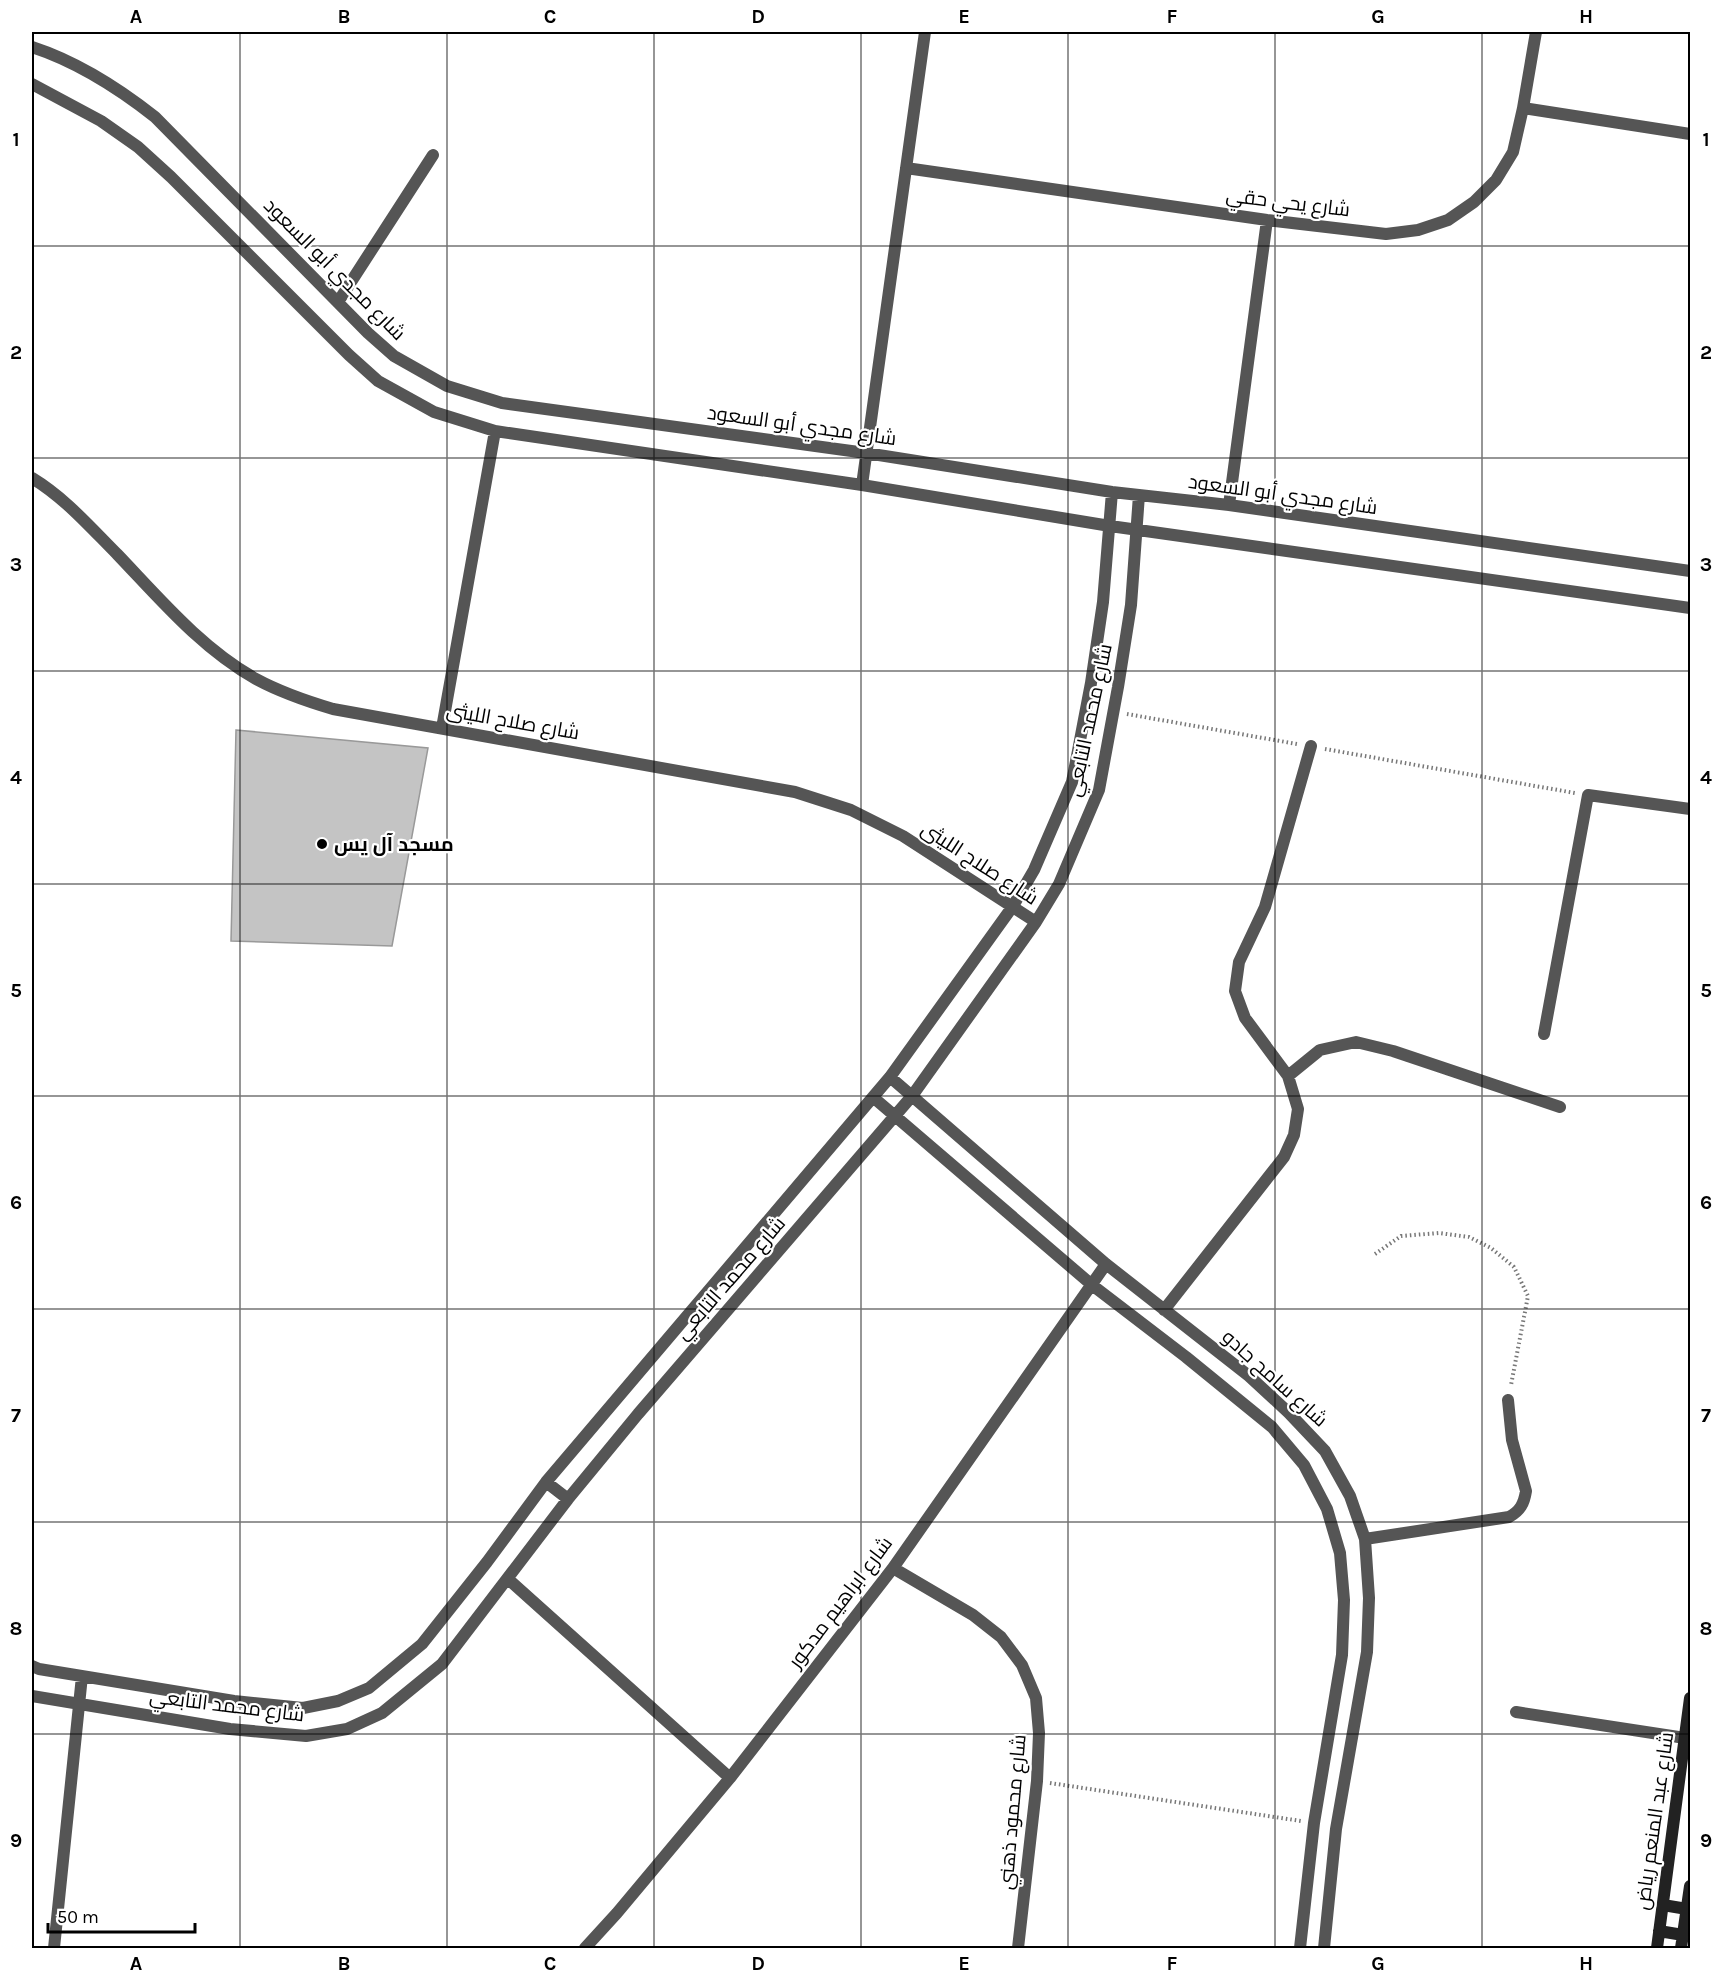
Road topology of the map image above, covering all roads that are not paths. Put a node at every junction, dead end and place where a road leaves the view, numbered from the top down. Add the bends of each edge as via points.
1 (925, 32) edge
2 (1536, 32) edge
3 (32, 47) edge
4 (32, 84) edge
5 (1523, 108) junction
6 (1690, 134) edge
7 (433, 155) dead end
8 (906, 168) junction
9 (1267, 220) junction
10 (338, 302) junction
11 (495, 431) junction
12 (866, 453) junction
13 (32, 478) edge
14 (862, 485) junction
15 (1112, 492) junction
16 (1139, 495) junction
17 (1229, 505) junction
18 (1110, 526) junction
19 (1137, 529) junction
20 (1690, 572) edge
21 (1690, 609) edge
22 (442, 728) junction
23 (1311, 746) road end
24 (1690, 809) edge
25 (1013, 906) junction
26 (1036, 922) junction
27 (1544, 1034) dead end
28 (1288, 1076) junction
29 (890, 1077) junction
30 (912, 1096) junction
31 (874, 1098) junction
32 (1560, 1107) dead end
33 (894, 1116) junction
34 (1106, 1264) junction
35 (1092, 1285) junction
36 (1164, 1310) junction
37 (1508, 1400) road end
38 (546, 1482) junction
39 (568, 1499) junction
40 (1365, 1539) junction
41 (893, 1568) junction
42 (508, 1579) junction
43 (32, 1666) edge
44 (82, 1676) junction
45 (32, 1696) edge
46 (1690, 1698) edge
47 (80, 1705) junction
48 (1516, 1712) dead end
49 (1685, 1738) junction
50 (730, 1778) junction
51 (1690, 1887) edge
52 (1663, 1905) junction
53 (1689, 1909) edge
54 (1659, 1931) junction
55 (1687, 1935) edge
56 (54, 1948) edge
57 (585, 1948) edge
58 (1018, 1948) edge
59 (1300, 1948) edge
60 (1324, 1948) edge
61 (1657, 1948) edge
62 (1682, 1948) edge

1 - 8 street
2 - 5 street, شارع يحي حقي
3 - 10 street, شارع مجدي أبو السعود via 79,65 119,88 155,117
4 - 11 street via 101,121 138,147 378,381 434,412
5 - 6 street
5 - 9 street, شارع يحي حقي via 1513,152 1496,180 1474,202 1448,219 1418,230 1386,234
7 - 10 street
8 - 9 street, شارع يحي حقي
8 - 12 street
9 - 17 street
10 - 12 street, شارع مجدي أبو السعود via 394,356 447,386 502,404
11 - 14 street
11 - 22 street
12 - 14 street
12 - 15 street, شارع مجدي أبو السعود
13 - 22 street, شارع صلاح الليثى via 74,510 190,629 256,678 333,709
14 - 18 street
15 - 16 street, شارع مجدي أبو السعود
15 - 18 street, شارع محمد التابعي
16 - 17 street, شارع مجدي أبو السعود
16 - 19 street, شارع محمد التابعي
17 - 20 street, شارع مجدي أبو السعود
18 - 19 street
18 - 25 street, شارع محمد التابعي via 1103,602 1072,782 1034,870
19 - 21 street
19 - 26 street, شارع محمد التابعي via 1131,605 1099,790 1059,884
22 - 25 street, شارع صلاح الليثى via 795,792 851,810 903,836
23 - 28 street via 1265,907 1239,962 1235,991 1245,1018
24 - 27 street via 1587,795
25 - 26 street, شارع صلاح الليثى
25 - 29 street, شارع محمد التابعي
26 - 30 street, شارع محمد التابعي
28 - 32 street via 1320,1050 1356,1042
28 - 36 street via 1298,1109 1294,1135 1284,1158
29 - 30 street, شارع سامح جادو
29 - 31 street, شارع محمد التابعي
30 - 33 street, شارع محمد التابعي
30 - 34 street, شارع سامح جادو
31 - 33 street, شارع سامح جادو
31 - 38 street, شارع محمد التابعي
33 - 35 street, شارع سامح جادو
33 - 39 street, شارع محمد التابعي
34 - 35 street, شارع ابراهيم مدكور
34 - 36 street, شارع سامح جادو
35 - 41 street, شارع ابراهيم مدكور
35 - 59 street, شارع سامح جادو via 1272,1426 1304,1465 1327,1509 1340,1554 1344,1600 1342,1655 1314,1823
36 - 40 street, شارع سامح جادو via 1249,1376 1324,1451 1350,1496
37 - 40 street via 1512,1440 1526,1491 1516,1513
38 - 39 street
38 - 44 street, شارع محمد التابعي via 422,1644 369,1688 338,1701 291,1707
39 - 42 street, شارع محمد التابعي
40 - 60 street, شارع سامح جادو via 1367,1652 1336,1828
41 - 50 street, شارع ابراهيم مدكور
41 - 58 street, شارع محمود ذهني via 1001,1636 1022,1665 1036,1698 1037,1781
42 - 47 street, شارع محمد التابعي via 442,1664 382,1713 346,1729 306,1736 231,1729
42 - 50 street
43 - 44 street, شارع محمد التابعي
44 - 47 street
45 - 47 street, شارع محمد التابعي
46 - 49 street, شارع عبد المنعم رياض
47 - 56 street
48 - 49 street
49 - 52 street, شارع عبد المنعم رياض
50 - 57 street, شارع ابراهيم مدكور
51 - 53 street
52 - 53 street
52 - 54 street, شارع عبد المنعم رياض
53 - 55 street
54 - 55 street
54 - 61 street, شارع عبد المنعم رياض
55 - 62 street

